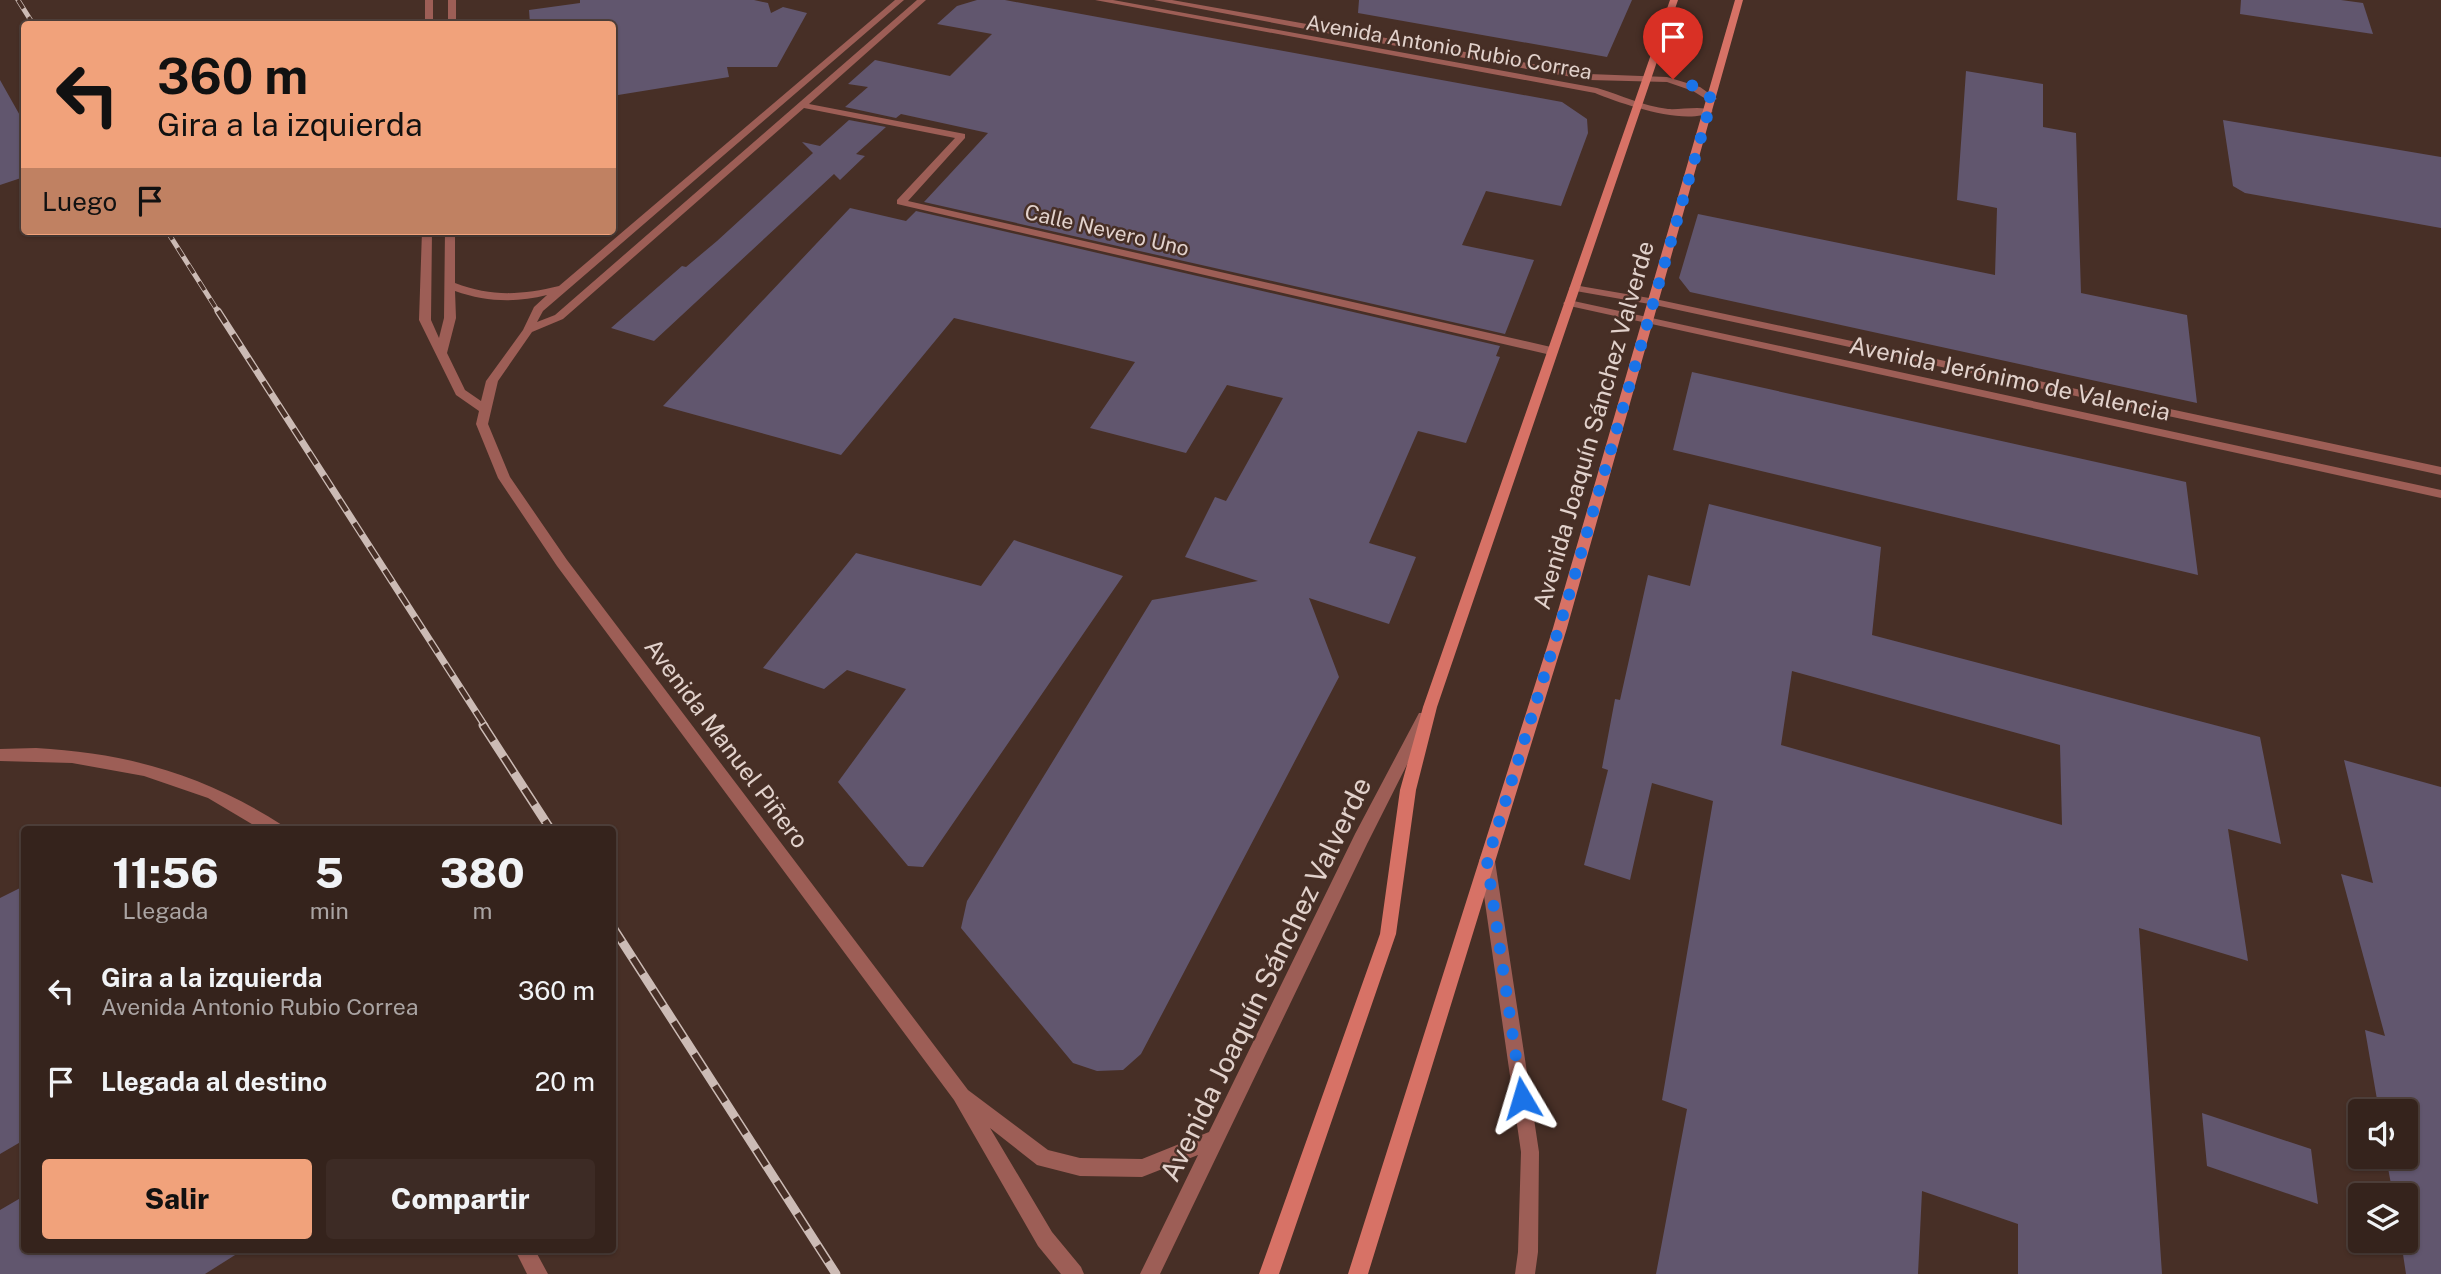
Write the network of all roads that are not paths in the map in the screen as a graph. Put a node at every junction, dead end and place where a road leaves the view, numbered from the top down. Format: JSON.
{"nodes":[{"id":1,"x":429,"y":0,"type":"edge"},
{"id":2,"x":452,"y":0,"type":"edge"},
{"id":3,"x":900,"y":0,"type":"edge"},
{"id":4,"x":922,"y":0,"type":"edge"},
{"id":5,"x":1099,"y":0,"type":"edge"},
{"id":6,"x":1158,"y":0,"type":"edge"},
{"id":7,"x":1675,"y":0,"type":"edge"},
{"id":8,"x":1739,"y":0,"type":"edge"},
{"id":9,"x":429,"y":21,"type":"edge"},
{"id":10,"x":452,"y":21,"type":"edge"},
{"id":11,"x":1648,"y":76,"type":"junction"},
{"id":12,"x":802,"y":105,"type":"junction"},
{"id":13,"x":1710,"y":105,"type":"junction"},
{"id":14,"x":1637,"y":107,"type":"junction"},
{"id":15,"x":427,"y":235,"type":"edge"},
{"id":16,"x":450,"y":235,"type":"edge"},
{"id":17,"x":450,"y":285,"type":"junction"},
{"id":18,"x":564,"y":288,"type":"junction"},
{"id":19,"x":1574,"y":288,"type":"junction"},
{"id":20,"x":1655,"y":302,"type":"junction"},
{"id":21,"x":1569,"y":303,"type":"junction"},
{"id":22,"x":1650,"y":321,"type":"junction"},
{"id":23,"x":528,"y":330,"type":"junction"},
{"id":24,"x":1551,"y":351,"type":"junction"},
{"id":25,"x":441,"y":353,"type":"junction"},
{"id":26,"x":485,"y":409,"type":"junction"},
{"id":27,"x":2441,"y":471,"type":"edge"},
{"id":28,"x":2441,"y":494,"type":"edge"},
{"id":29,"x":1430,"y":707,"type":"junction"},
{"id":30,"x":0,"y":755,"type":"edge"},
{"id":31,"x":271,"y":826,"type":"edge"},
{"id":32,"x":1487,"y":861,"type":"junction"},
{"id":33,"x":960,"y":1094,"type":"junction"},
{"id":34,"x":1217,"y":1138,"type":"junction"},
{"id":35,"x":528,"y":1253,"type":"edge"},
{"id":36,"x":538,"y":1274,"type":"edge"},
{"id":37,"x":1074,"y":1274,"type":"edge"},
{"id":38,"x":1150,"y":1274,"type":"edge"},
{"id":39,"x":1269,"y":1274,"type":"edge"},
{"id":40,"x":1358,"y":1274,"type":"edge"},
{"id":41,"x":1525,"y":1274,"type":"edge"}],
"edges":[{"from":1,"to":9,"type":"street"},
{"from":2,"to":10,"type":"street"},
{"from":3,"to":18,"type":"street","name":"Avenida Manuel Piñero"},
{"from":4,"to":12,"type":"street"},
{"from":5,"to":14,"type":"street","name":"Avenida Antonio Rubio Correa"},
{"from":6,"to":11,"type":"street","name":"Avenida Antonio Rubio Correa"},
{"from":7,"to":11,"type":"main road","name":"Avenida Joaquín Sánchez Valverde"},
{"from":8,"to":13,"type":"main road","name":"Avenida Joaquín Sánchez Valverde"},
{"from":11,"to":13,"type":"street","name":"Avenida Antonio Rubio Correa"},
{"from":11,"to":14,"type":"main road","name":"Avenida Joaquín Sánchez Valverde"},
{"from":12,"to":23,"type":"street"},
{"from":12,"to":24,"type":"street","name":"Calle Nevero Uno"},
{"from":13,"to":14,"type":"street","name":"Avenida Antonio Rubio Correa"},
{"from":13,"to":20,"type":"main road","name":"Avenida Joaquín Sánchez Valverde"},
{"from":14,"to":19,"type":"main road","name":"Avenida Joaquín Sánchez Valverde"},
{"from":15,"to":25,"type":"street"},
{"from":16,"to":17,"type":"street"},
{"from":17,"to":18,"type":"street"},
{"from":17,"to":25,"type":"street"},
{"from":18,"to":23,"type":"street","name":"Avenida Manuel Piñero"},
{"from":19,"to":20,"type":"street","name":"Avenida Jerónimo de Valencia"},
{"from":19,"to":21,"type":"main road","name":"Avenida Joaquín Sánchez Valverde"},
{"from":20,"to":22,"type":"main road","name":"Avenida Joaquín Sánchez Valverde"},
{"from":20,"to":27,"type":"street","name":"Avenida Jerónimo de Valencia"},
{"from":21,"to":22,"type":"street","name":"Avenida Jerónimo de Valencia"},
{"from":21,"to":24,"type":"main road","name":"Avenida Joaquín Sánchez Valverde"},
{"from":22,"to":28,"type":"street","name":"Avenida Jerónimo de Valencia"},
{"from":22,"to":32,"type":"main road","name":"Avenida Joaquín Sánchez Valverde"},
{"from":23,"to":26,"type":"street","name":"Avenida Manuel Piñero"},
{"from":24,"to":29,"type":"main road","name":"Avenida Joaquín Sánchez Valverde"},
{"from":25,"to":26,"type":"street"},
{"from":26,"to":33,"type":"street","name":"Avenida Manuel Piñero"},
{"from":29,"to":34,"type":"street","name":"Avenida Joaquín Sánchez Valverde"},
{"from":29,"to":39,"type":"main road","name":"Avenida Joaquín Sánchez Valverde"},
{"from":30,"to":31,"type":"street"},
{"from":32,"to":40,"type":"main road","name":"Avenida Joaquín Sánchez Valverde"},
{"from":32,"to":41,"type":"street","name":"Avenida Joaquín Sánchez Valverde"},
{"from":33,"to":34,"type":"street","name":"Avenida Manuel Piñero"},
{"from":33,"to":37,"type":"street","name":"Avenida Manuel Piñero"},
{"from":34,"to":38,"type":"street","name":"Avenida Joaquín Sánchez Valverde"},
{"from":35,"to":36,"type":"street"}]}
